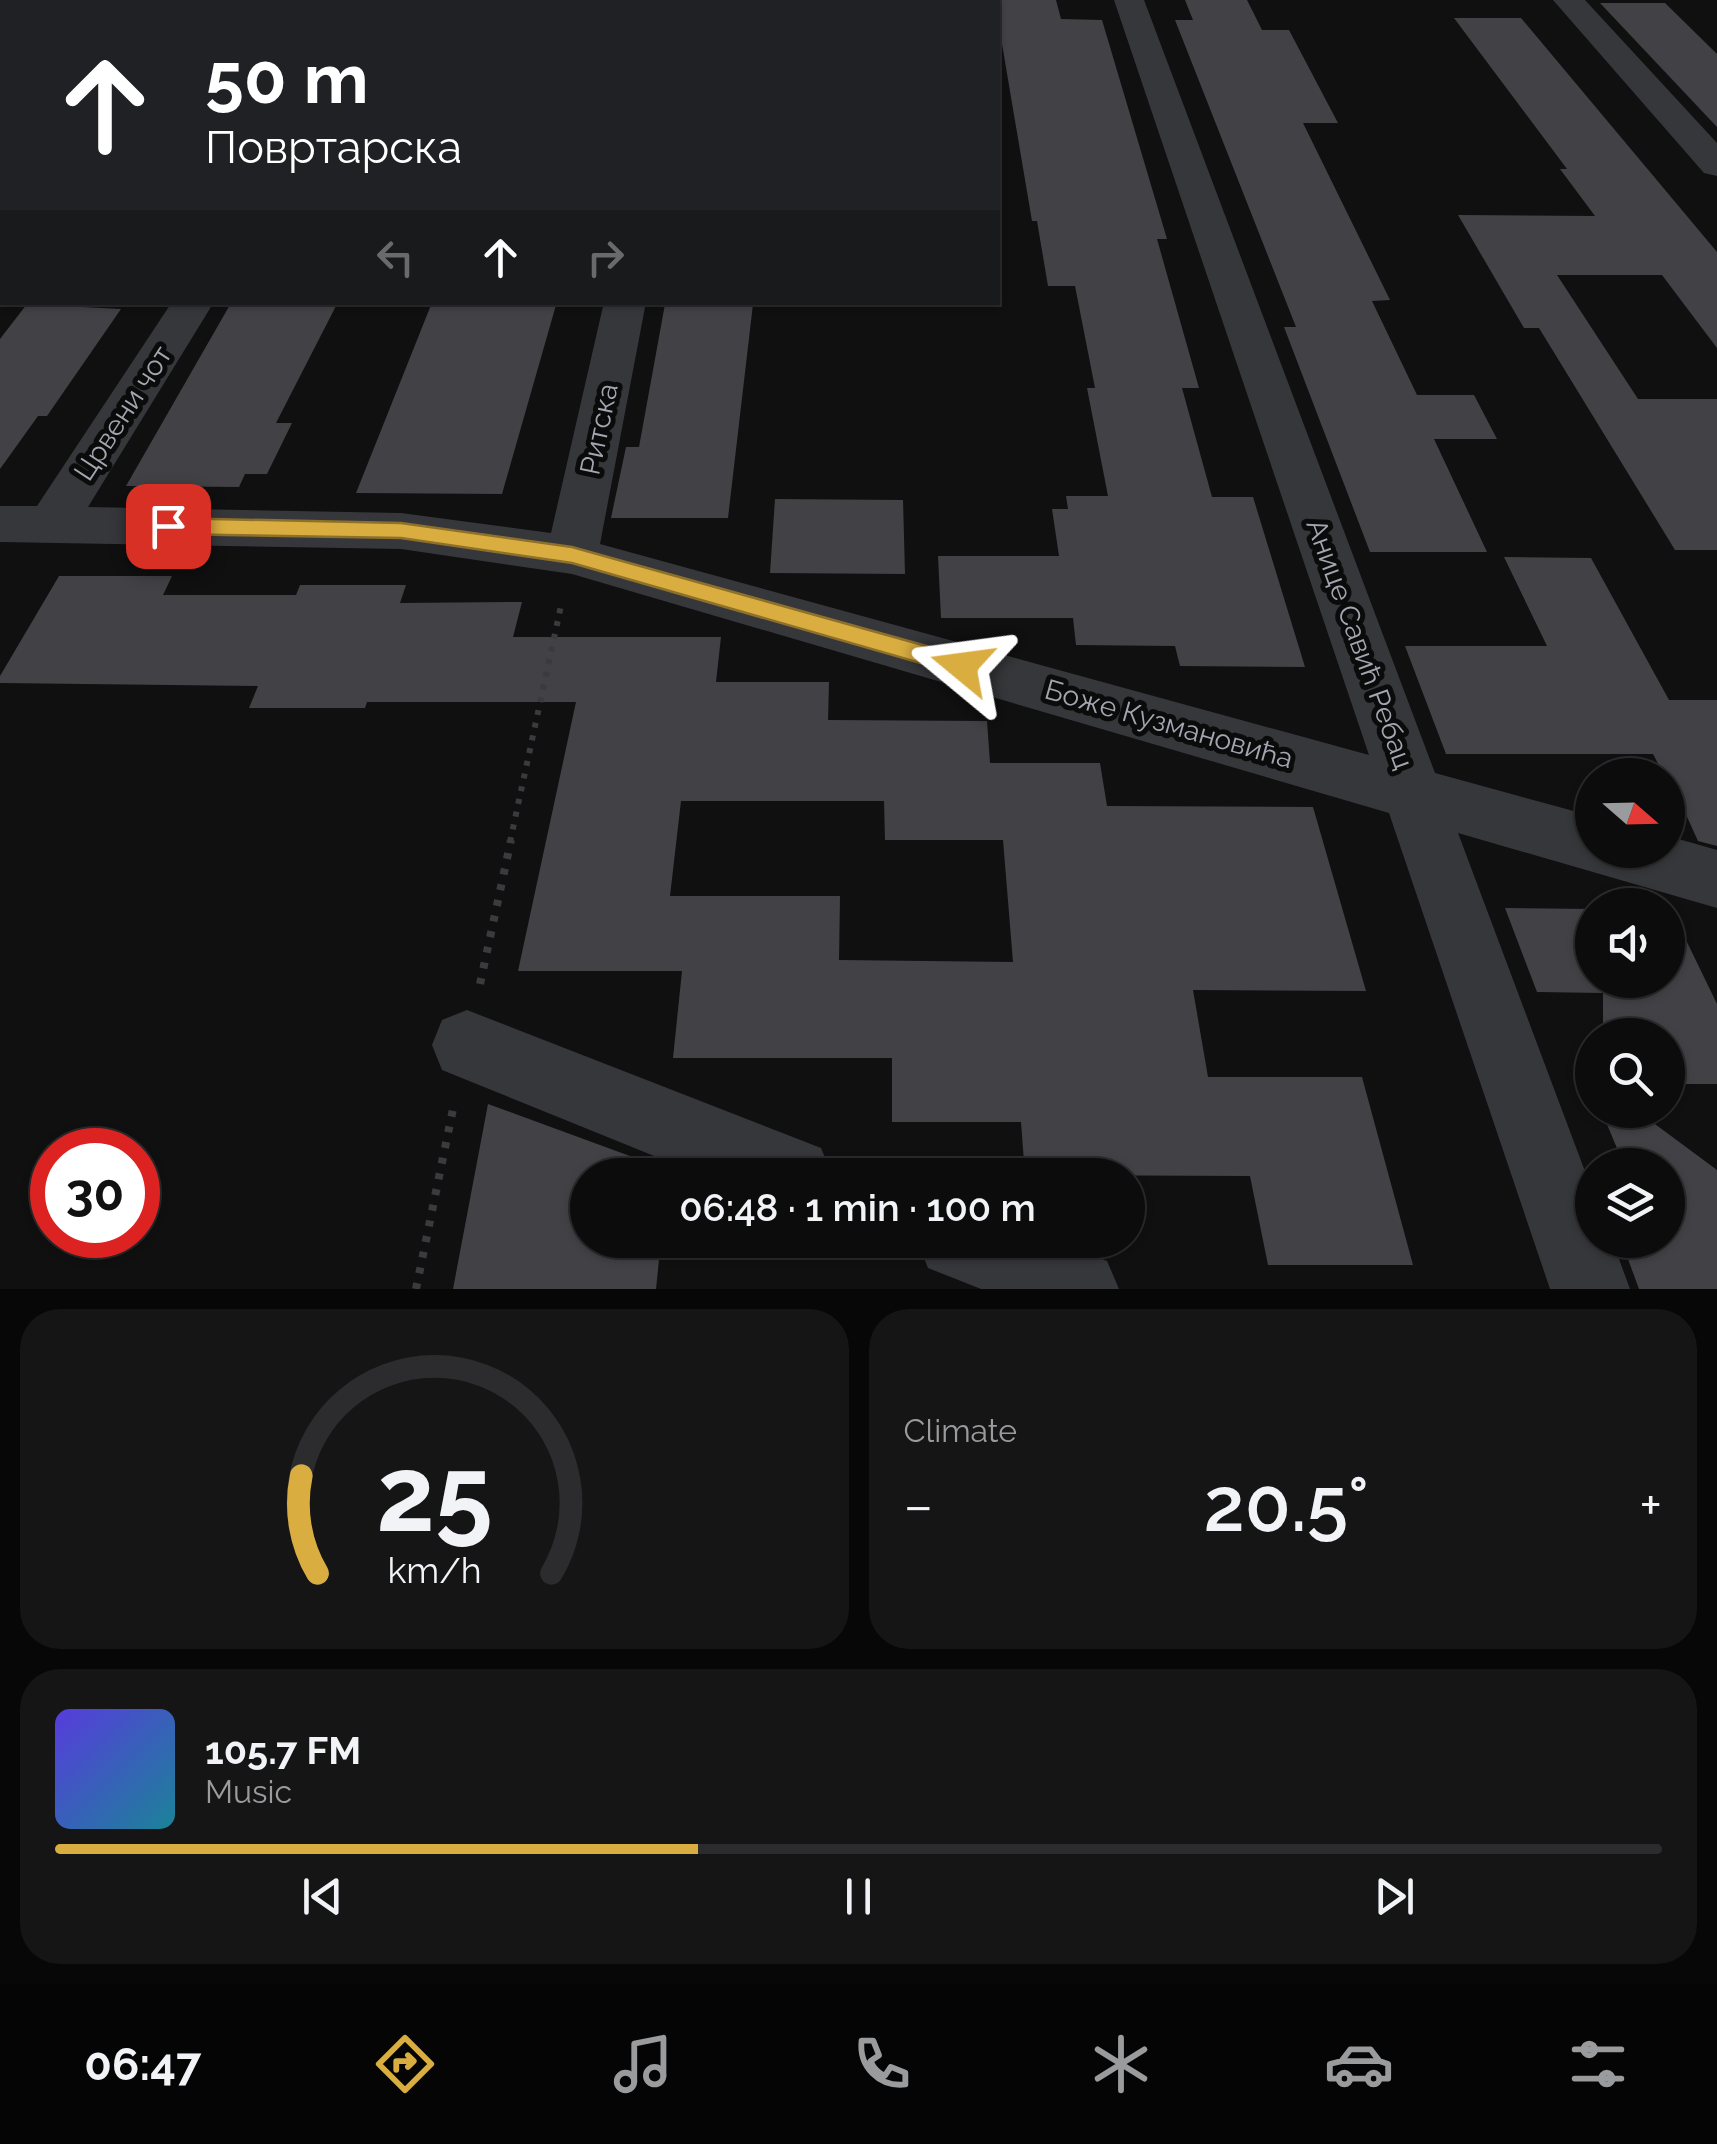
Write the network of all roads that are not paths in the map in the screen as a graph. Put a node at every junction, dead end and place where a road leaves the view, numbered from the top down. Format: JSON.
{"nodes":[{"id":1,"x":1128,"y":0,"type":"edge"},
{"id":2,"x":1568,"y":0,"type":"edge"},
{"id":3,"x":1717,"y":165,"type":"edge"},
{"id":4,"x":191,"y":305,"type":"edge"},
{"id":5,"x":624,"y":305,"type":"edge"},
{"id":6,"x":0,"y":524,"type":"edge"},
{"id":7,"x":52,"y":524,"type":"junction"},
{"id":8,"x":572,"y":555,"type":"junction"},
{"id":9,"x":1414,"y":794,"type":"junction"},
{"id":10,"x":1575,"y":839,"type":"edge"},
{"id":11,"x":1678,"y":868,"type":"edge"},
{"id":12,"x":1717,"y":879,"type":"edge"},
{"id":13,"x":467,"y":1044,"type":"road end"},
{"id":14,"x":752,"y":1158,"type":"edge"},
{"id":15,"x":1001,"y":1258,"type":"edge"},
{"id":16,"x":1079,"y":1289,"type":"edge"},
{"id":17,"x":1590,"y":1289,"type":"edge"}],
"edges":[{"from":1,"to":9,"type":"street","name":"Анице Савић Ребац"},
{"from":2,"to":3,"type":"street"},
{"from":4,"to":7,"type":"street","name":"Црвени чот"},
{"from":5,"to":8,"type":"street","name":"Ритска"},
{"from":6,"to":7,"type":"street","name":"Боже Кузмановића"},
{"from":7,"to":8,"type":"street","name":"Боже Кузмановића"},
{"from":8,"to":9,"type":"street","name":"Боже Кузмановића"},
{"from":9,"to":10,"type":"street","name":"Боже Кузмановића"},
{"from":9,"to":17,"type":"street","name":"Анице Савић Ребац"},
{"from":11,"to":12,"type":"street"},
{"from":13,"to":14,"type":"street"},
{"from":15,"to":16,"type":"street"}]}
